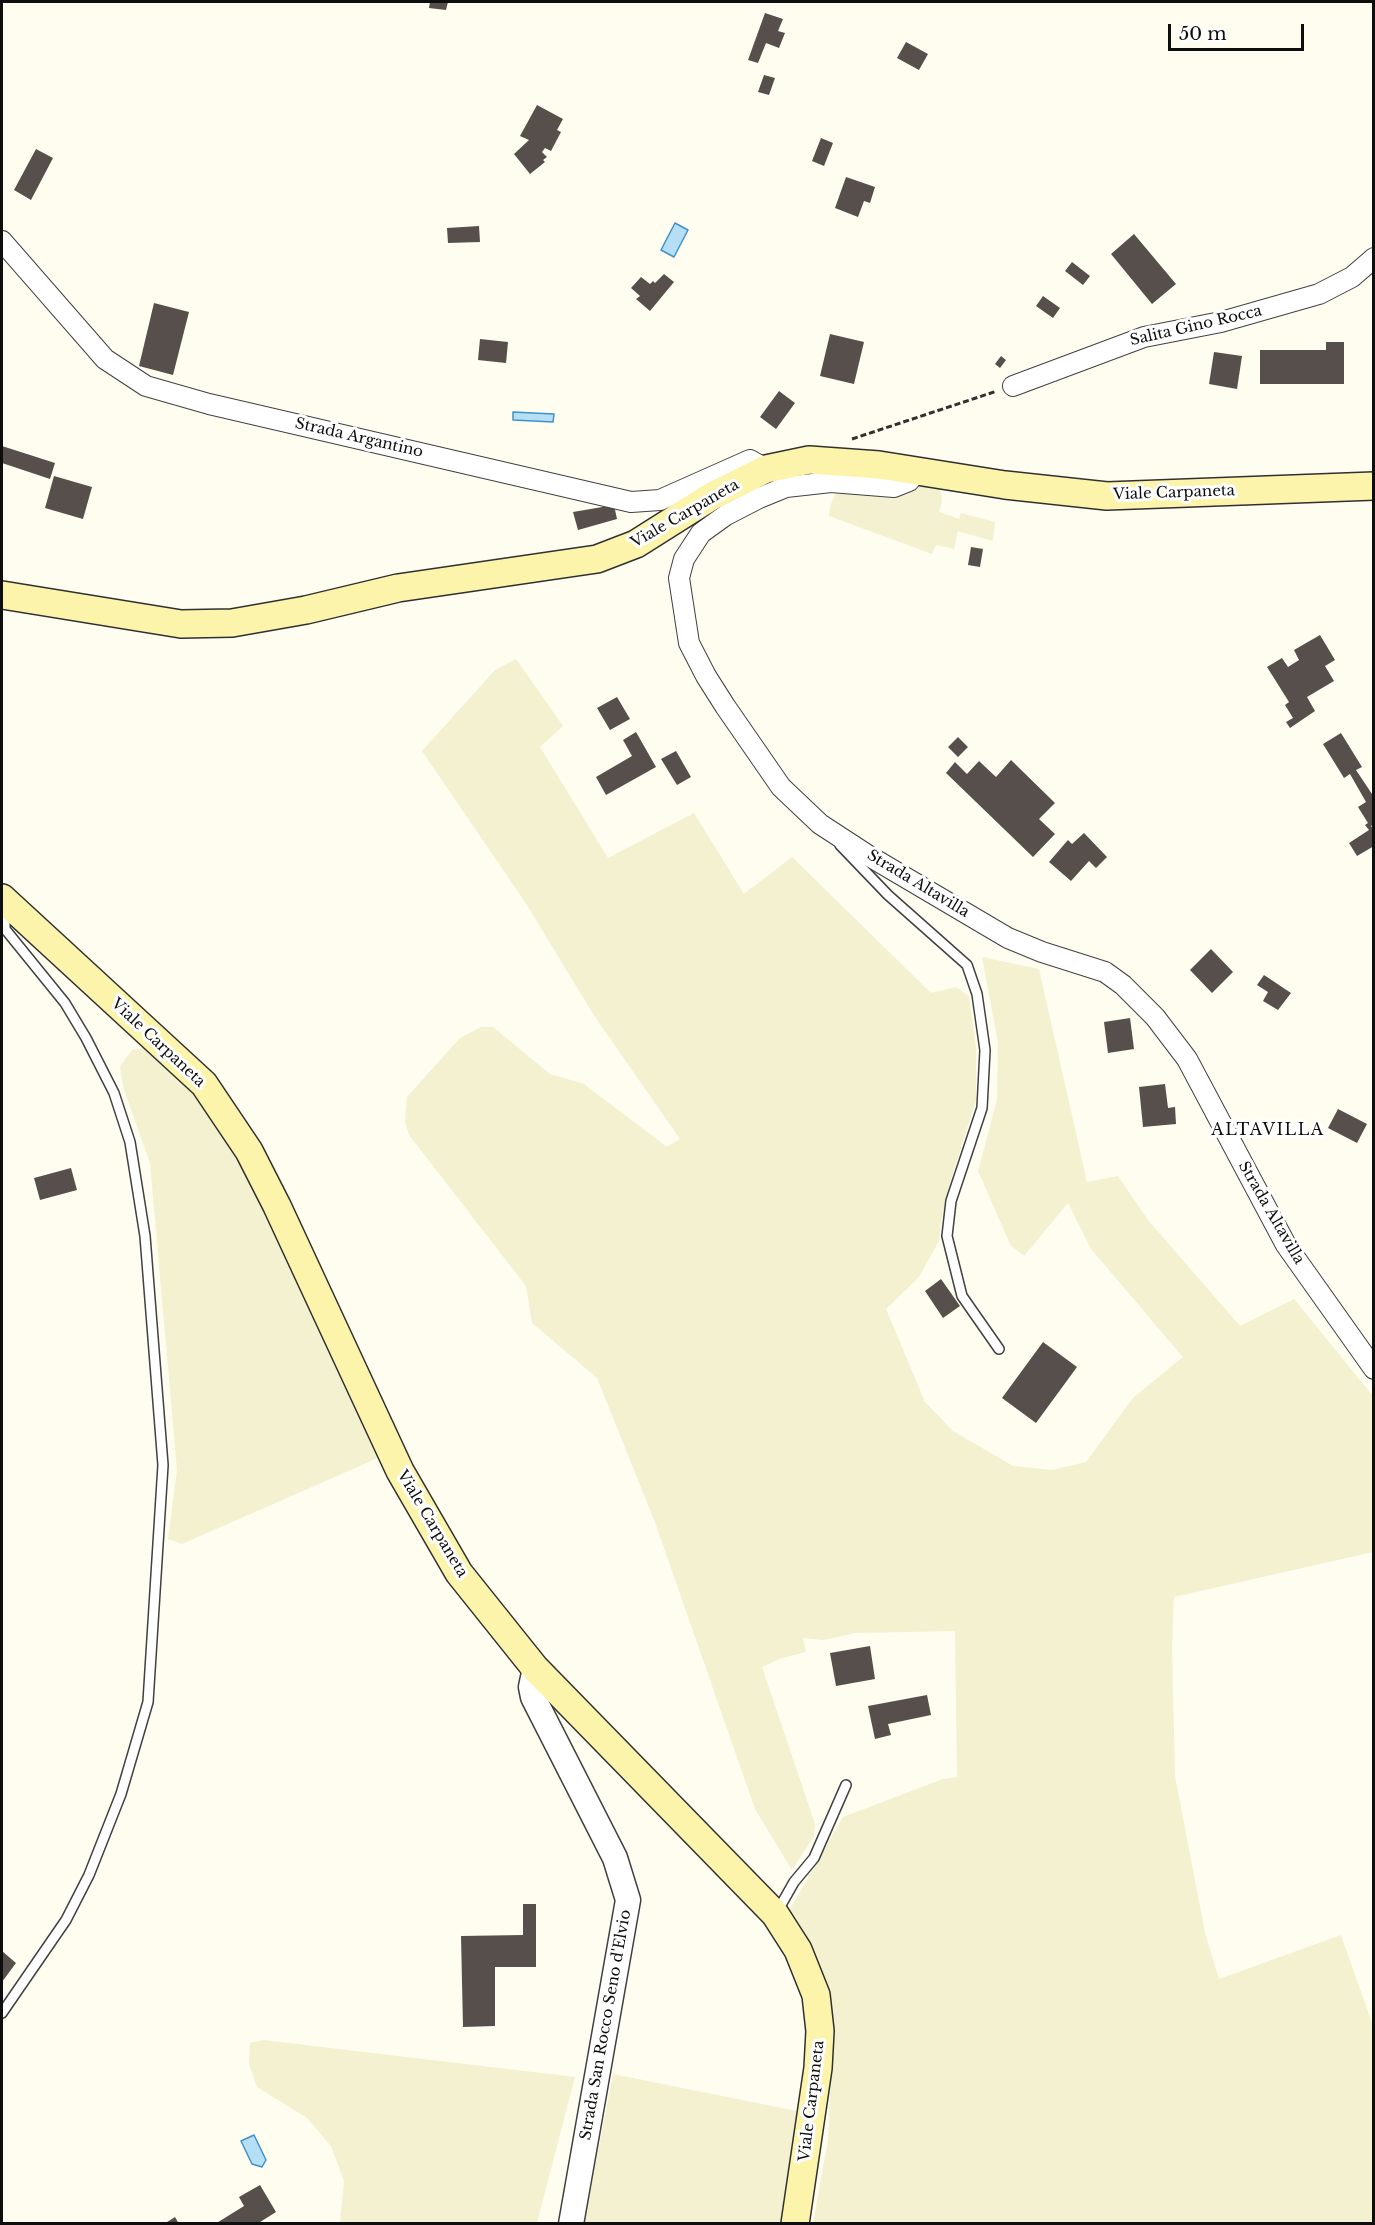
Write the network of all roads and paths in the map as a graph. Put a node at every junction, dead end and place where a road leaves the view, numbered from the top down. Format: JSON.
{"nodes":[{"id":1,"x":2,"y":241,"type":"edge"},
{"id":2,"x":1373,"y":260,"type":"edge"},
{"id":3,"x":1013,"y":386,"type":"joint"},
{"id":4,"x":843,"y":442,"type":"dead end"},
{"id":5,"x":766,"y":469,"type":"junction"},
{"id":6,"x":917,"y":470,"type":"junction"},
{"id":7,"x":1374,"y":486,"type":"edge"},
{"id":8,"x":2,"y":595,"type":"edge"},
{"id":9,"x":830,"y":830,"type":"junction"},
{"id":10,"x":5,"y":901,"type":"edge"},
{"id":11,"x":999,"y":1349,"type":"dead end"},
{"id":12,"x":1374,"y":1369,"type":"edge"},
{"id":13,"x":535,"y":1668,"type":"junction"},
{"id":14,"x":846,"y":1785,"type":"dead end"},
{"id":15,"x":775,"y":1914,"type":"junction"},
{"id":16,"x":2,"y":2013,"type":"edge"},
{"id":17,"x":571,"y":2223,"type":"edge"},
{"id":18,"x":795,"y":2223,"type":"edge"}],
"edges":[{"from":1,"to":5,"type":"street","name":"Strada Argantino"},
{"from":2,"to":3,"type":"street","name":"Salita Gino Rocca"},
{"from":3,"to":4,"type":"path"},
{"from":5,"to":6,"type":"main road","name":"Viale Carpaneta"},
{"from":5,"to":8,"type":"main road","name":"Viale Carpaneta"},
{"from":6,"to":7,"type":"main road","name":"Viale Carpaneta"},
{"from":6,"to":9,"type":"street","name":"Strada Altavilla"},
{"from":9,"to":11,"type":"lane"},
{"from":9,"to":12,"type":"street","name":"Strada Altavilla"},
{"from":10,"to":13,"type":"main road","name":"Viale Carpaneta"},
{"from":10,"to":16,"type":"lane"},
{"from":13,"to":15,"type":"main road","name":"Viale Carpaneta"},
{"from":13,"to":17,"type":"street","name":"Strada San Rocco Seno d'Elvio"},
{"from":14,"to":15,"type":"lane"},
{"from":15,"to":18,"type":"main road","name":"Viale Carpaneta"}]}
